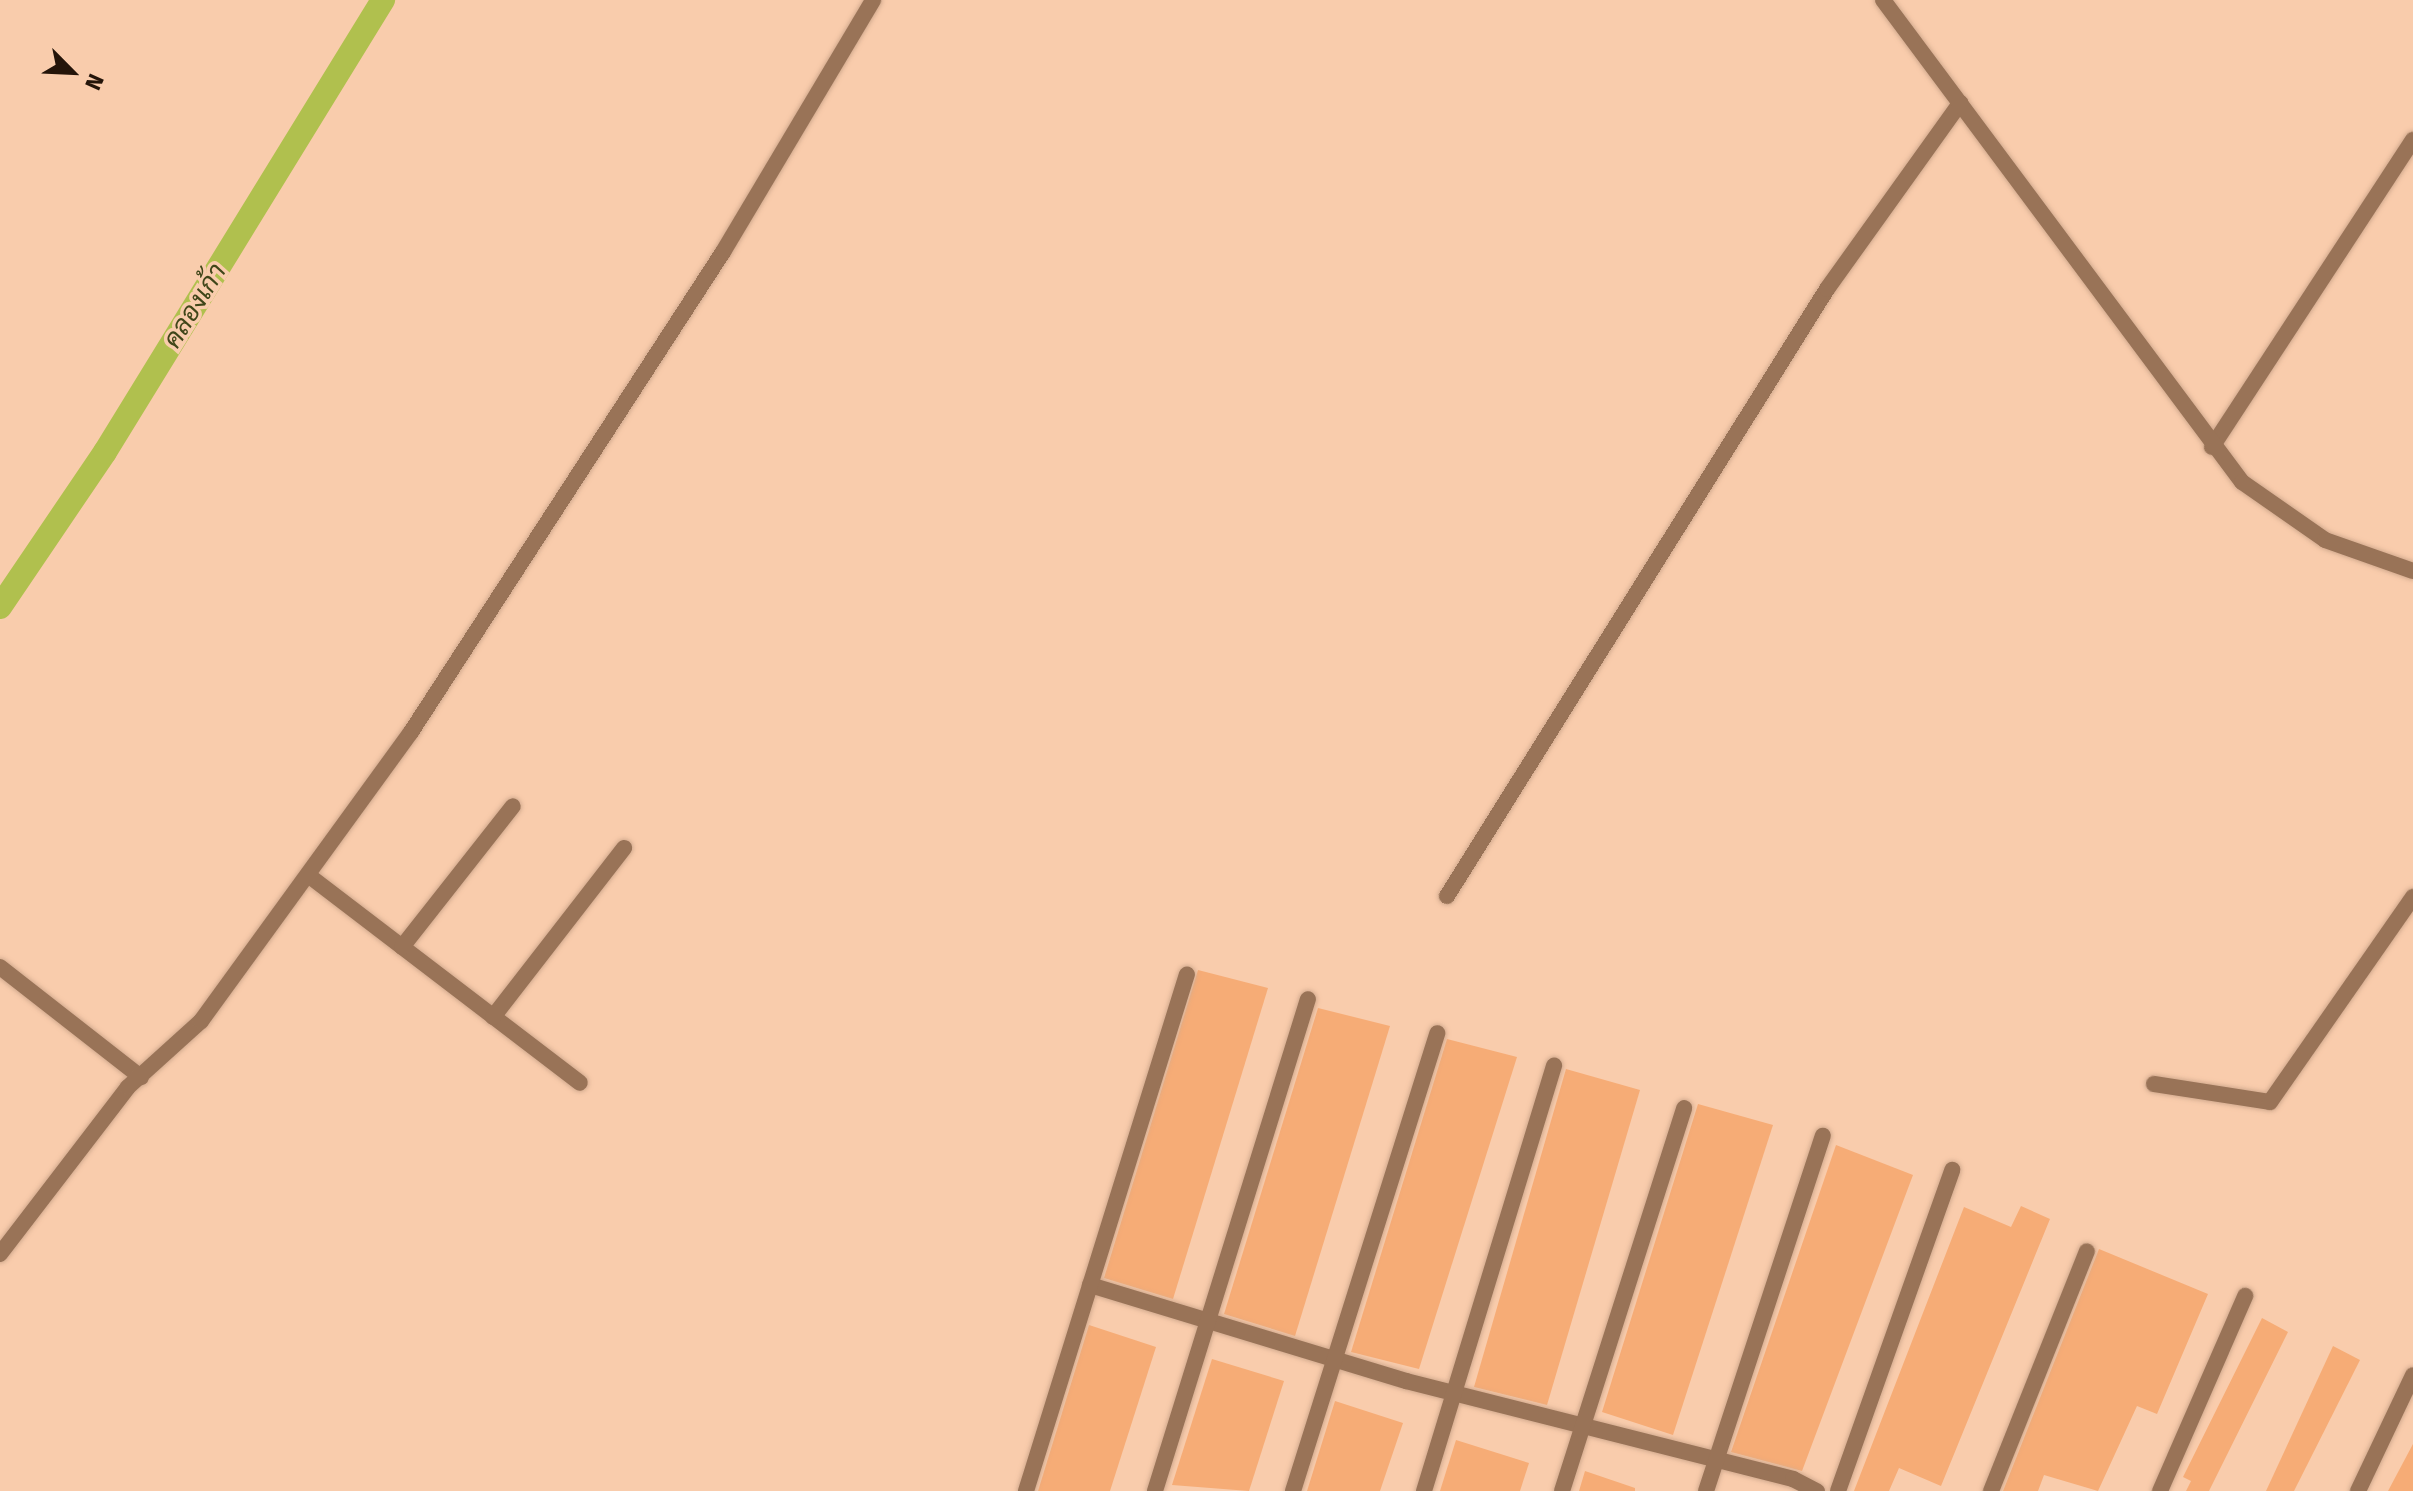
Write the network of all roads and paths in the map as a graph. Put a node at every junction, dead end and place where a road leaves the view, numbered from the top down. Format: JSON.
{"nodes":[{"id":1,"x":873,"y":0,"type":"edge"},
{"id":2,"x":1883,"y":0,"type":"edge"},
{"id":3,"x":1960,"y":103,"type":"junction"},
{"id":4,"x":2413,"y":140,"type":"edge"},
{"id":5,"x":2212,"y":447,"type":"junction"},
{"id":6,"x":2413,"y":571,"type":"edge"},
{"id":7,"x":513,"y":806,"type":"dead end"},
{"id":8,"x":624,"y":848,"type":"dead end"},
{"id":9,"x":308,"y":875,"type":"junction"},
{"id":10,"x":1447,"y":896,"type":"dead end"},
{"id":11,"x":2413,"y":897,"type":"edge"},
{"id":12,"x":402,"y":947,"type":"junction"},
{"id":13,"x":0,"y":967,"type":"edge"},
{"id":14,"x":1187,"y":974,"type":"dead end"},
{"id":15,"x":1308,"y":999,"type":"dead end"},
{"id":16,"x":493,"y":1017,"type":"junction"},
{"id":17,"x":1437,"y":1033,"type":"dead end"},
{"id":18,"x":1554,"y":1065,"type":"dead end"},
{"id":19,"x":141,"y":1077,"type":"junction"},
{"id":20,"x":580,"y":1083,"type":"dead end"},
{"id":21,"x":2154,"y":1084,"type":"dead end"},
{"id":22,"x":1684,"y":1108,"type":"dead end"},
{"id":23,"x":1823,"y":1136,"type":"dead end"},
{"id":24,"x":1952,"y":1170,"type":"dead end"},
{"id":25,"x":2087,"y":1251,"type":"dead end"},
{"id":26,"x":0,"y":1254,"type":"edge"},
{"id":27,"x":1090,"y":1285,"type":"junction"},
{"id":28,"x":2245,"y":1296,"type":"dead end"},
{"id":29,"x":1208,"y":1321,"type":"junction"},
{"id":30,"x":1335,"y":1360,"type":"junction"},
{"id":31,"x":2413,"y":1375,"type":"edge"},
{"id":32,"x":1454,"y":1394,"type":"junction"},
{"id":33,"x":1582,"y":1426,"type":"junction"},
{"id":34,"x":1717,"y":1459,"type":"junction"},
{"id":35,"x":1026,"y":1491,"type":"edge"},
{"id":36,"x":1155,"y":1491,"type":"edge"},
{"id":37,"x":1293,"y":1491,"type":"edge"},
{"id":38,"x":1424,"y":1491,"type":"edge"},
{"id":39,"x":1562,"y":1491,"type":"edge"},
{"id":40,"x":1706,"y":1491,"type":"edge"},
{"id":41,"x":1817,"y":1491,"type":"edge"},
{"id":42,"x":1838,"y":1491,"type":"edge"},
{"id":43,"x":1991,"y":1491,"type":"edge"},
{"id":44,"x":2160,"y":1491,"type":"edge"},
{"id":45,"x":2358,"y":1491,"type":"edge"}],
"edges":[{"from":1,"to":9,"type":"street"},
{"from":2,"to":3,"type":"street"},
{"from":3,"to":5,"type":"street"},
{"from":3,"to":10,"type":"street"},
{"from":4,"to":5,"type":"street"},
{"from":5,"to":6,"type":"street"},
{"from":7,"to":12,"type":"street"},
{"from":8,"to":16,"type":"street"},
{"from":9,"to":12,"type":"street"},
{"from":9,"to":19,"type":"street"},
{"from":11,"to":21,"type":"street"},
{"from":12,"to":16,"type":"street"},
{"from":13,"to":19,"type":"street"},
{"from":14,"to":27,"type":"street"},
{"from":15,"to":29,"type":"street"},
{"from":16,"to":20,"type":"street"},
{"from":17,"to":30,"type":"street"},
{"from":18,"to":32,"type":"street"},
{"from":19,"to":26,"type":"street"},
{"from":22,"to":33,"type":"street"},
{"from":23,"to":34,"type":"street"},
{"from":24,"to":42,"type":"street"},
{"from":25,"to":43,"type":"street"},
{"from":27,"to":29,"type":"street"},
{"from":27,"to":35,"type":"street"},
{"from":28,"to":44,"type":"street"},
{"from":29,"to":30,"type":"street"},
{"from":29,"to":36,"type":"street"},
{"from":30,"to":32,"type":"street"},
{"from":30,"to":37,"type":"street"},
{"from":31,"to":45,"type":"street"},
{"from":32,"to":33,"type":"street"},
{"from":32,"to":38,"type":"street"},
{"from":33,"to":34,"type":"street"},
{"from":33,"to":39,"type":"street"},
{"from":34,"to":40,"type":"street"},
{"from":34,"to":41,"type":"street"}]}
